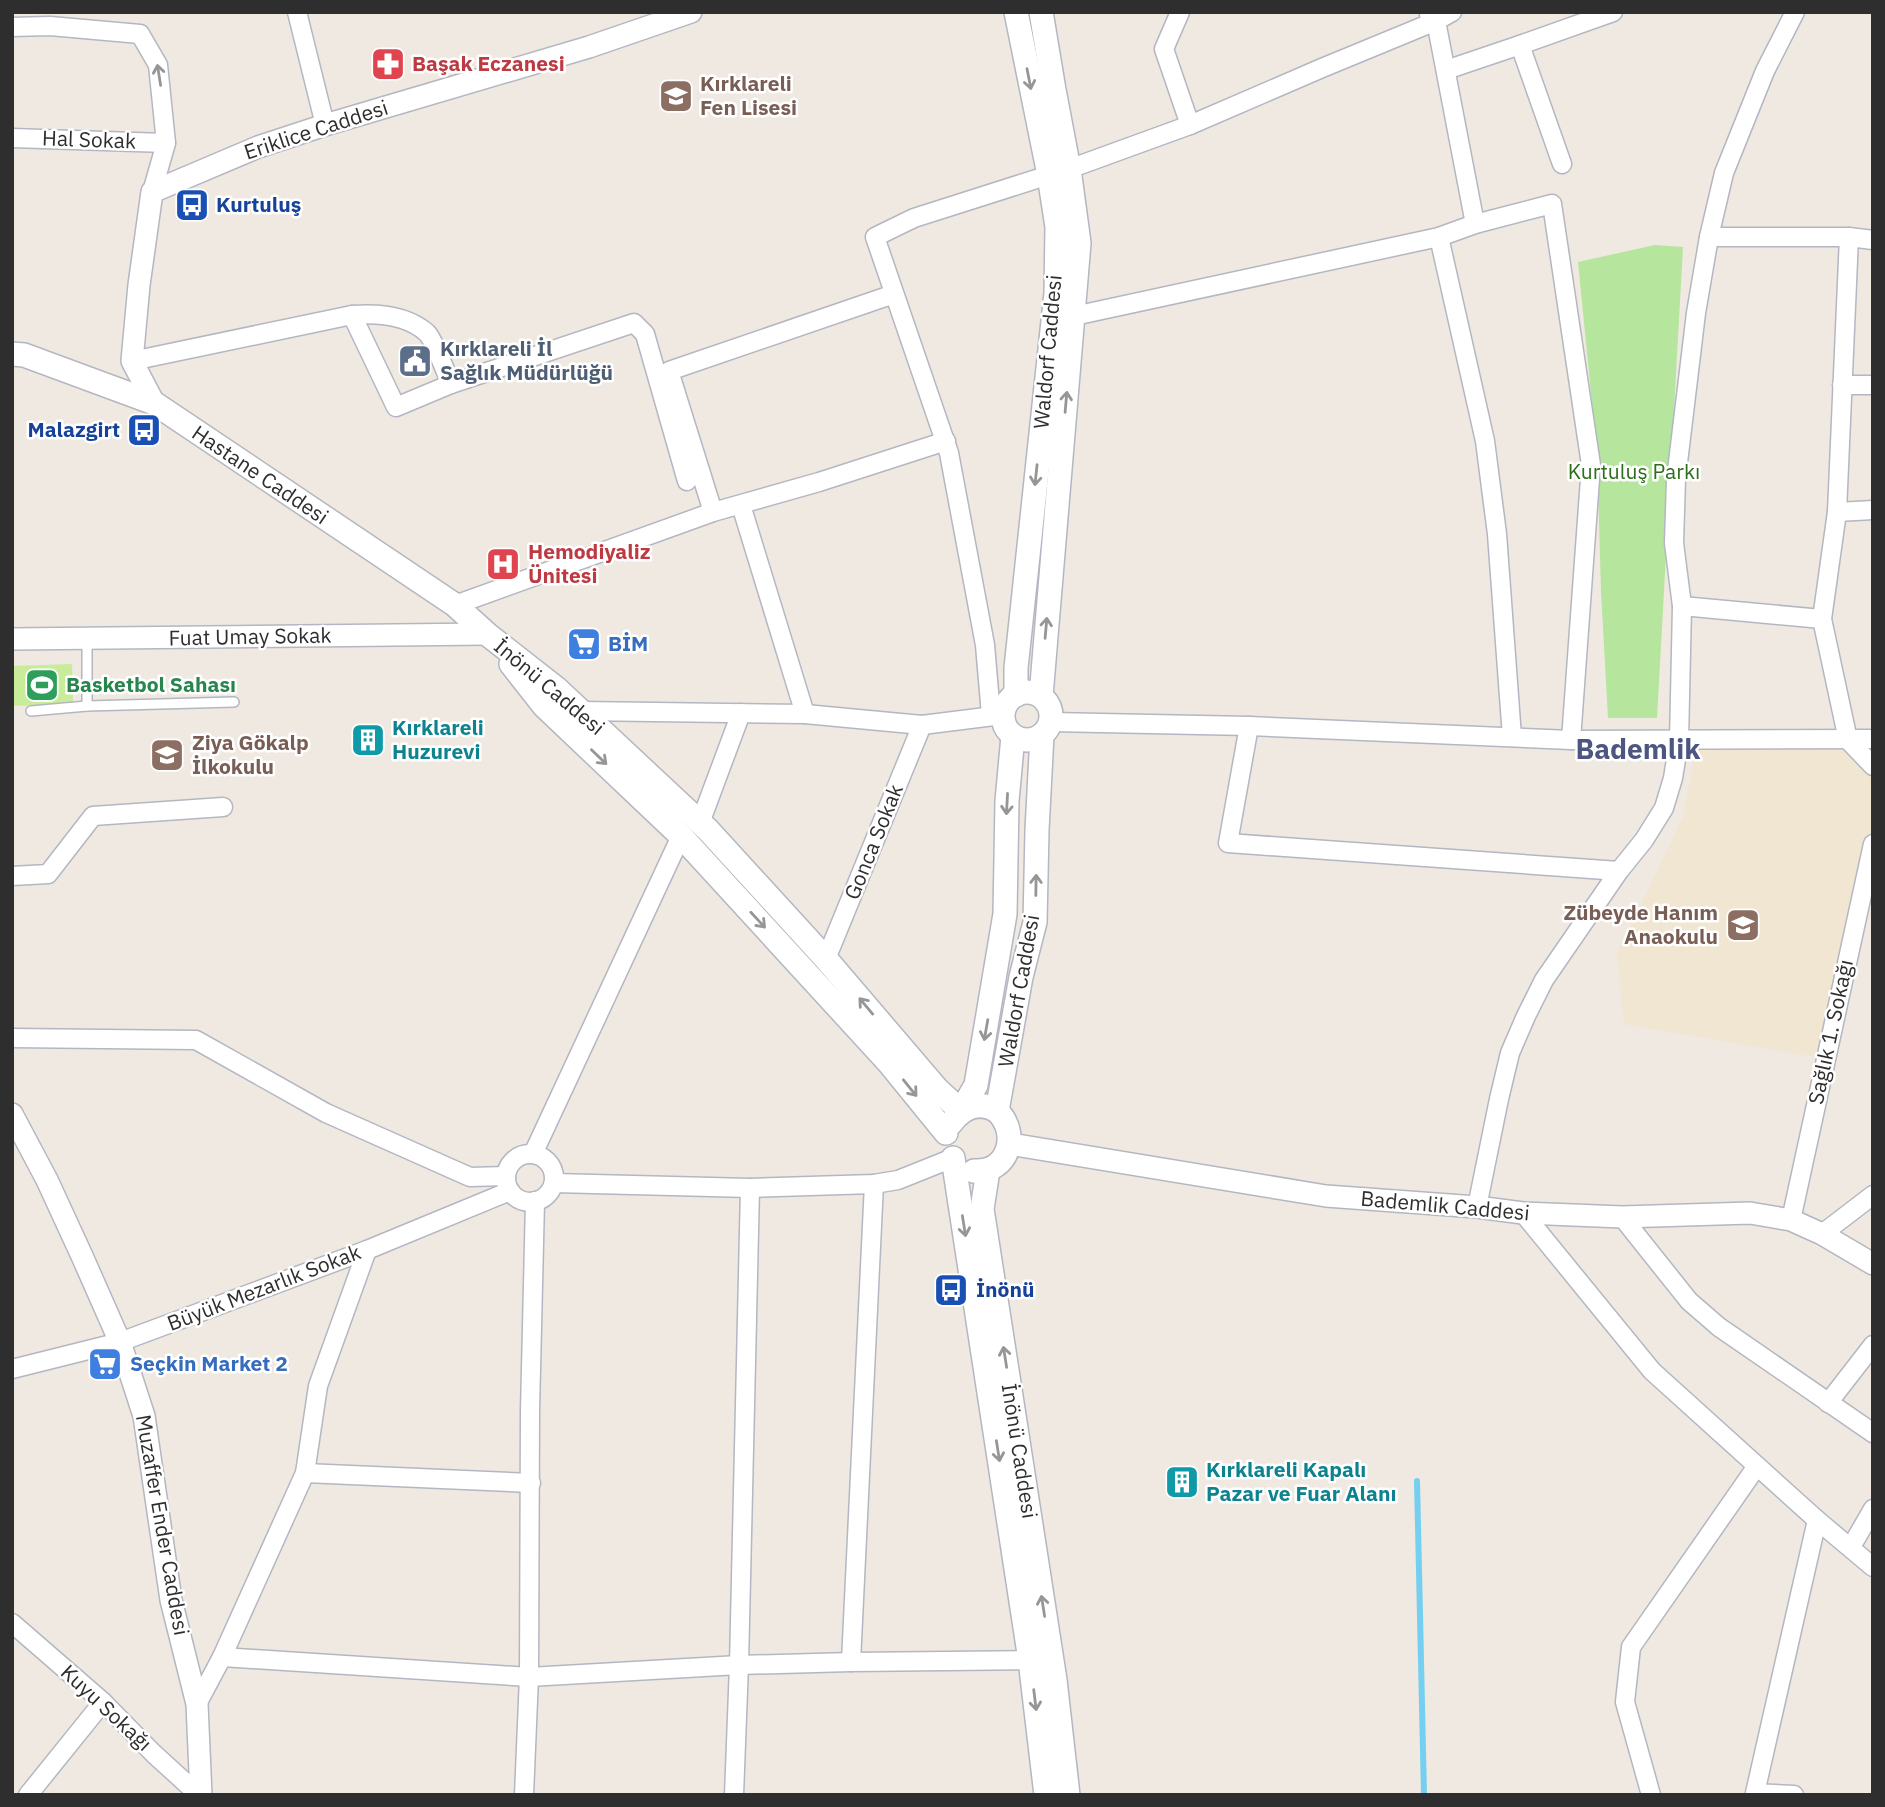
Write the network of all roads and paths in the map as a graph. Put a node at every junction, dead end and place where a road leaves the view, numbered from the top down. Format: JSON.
{"nodes":[{"id":1,"x":297,"y":12,"type":"edge"},
{"id":2,"x":691,"y":12,"type":"edge"},
{"id":3,"x":1016,"y":12,"type":"edge"},
{"id":4,"x":1041,"y":12,"type":"edge"},
{"id":5,"x":1180,"y":12,"type":"edge"},
{"id":6,"x":1613,"y":12,"type":"edge"},
{"id":7,"x":1795,"y":12,"type":"edge"},
{"id":8,"x":1438,"y":15,"type":"edge"},
{"id":9,"x":12,"y":27,"type":"edge"},
{"id":10,"x":1520,"y":45,"type":"junction"},
{"id":11,"x":1446,"y":71,"type":"junction"},
{"id":12,"x":325,"y":125,"type":"junction"},
{"id":13,"x":1190,"y":125,"type":"junction"},
{"id":14,"x":12,"y":138,"type":"edge"},
{"id":15,"x":166,"y":143,"type":"junction"},
{"id":16,"x":1562,"y":164,"type":"dead end"},
{"id":17,"x":1059,"y":172,"type":"junction"},
{"id":18,"x":152,"y":192,"type":"junction"},
{"id":19,"x":1475,"y":224,"type":"junction"},
{"id":20,"x":1439,"y":237,"type":"junction"},
{"id":21,"x":1709,"y":237,"type":"junction"},
{"id":22,"x":1849,"y":237,"type":"junction"},
{"id":23,"x":1873,"y":240,"type":"edge"},
{"id":24,"x":894,"y":294,"type":"junction"},
{"id":25,"x":352,"y":315,"type":"junction"},
{"id":26,"x":1074,"y":316,"type":"junction"},
{"id":27,"x":12,"y":354,"type":"edge"},
{"id":28,"x":132,"y":360,"type":"junction"},
{"id":29,"x":451,"y":384,"type":"junction"},
{"id":30,"x":1842,"y":385,"type":"junction"},
{"id":31,"x":1873,"y":385,"type":"edge"},
{"id":32,"x":154,"y":403,"type":"junction"},
{"id":33,"x":946,"y":441,"type":"junction"},
{"id":34,"x":687,"y":481,"type":"dead end"},
{"id":35,"x":741,"y":505,"type":"junction"},
{"id":36,"x":1873,"y":510,"type":"edge"},
{"id":37,"x":713,"y":512,"type":"junction"},
{"id":38,"x":1837,"y":512,"type":"junction"},
{"id":39,"x":455,"y":605,"type":"junction"},
{"id":40,"x":1682,"y":606,"type":"junction"},
{"id":41,"x":1822,"y":619,"type":"junction"},
{"id":42,"x":487,"y":635,"type":"junction"},
{"id":43,"x":87,"y":638,"type":"junction"},
{"id":44,"x":12,"y":639,"type":"edge"},
{"id":45,"x":1016,"y":695,"type":"junction"},
{"id":46,"x":1041,"y":696,"type":"junction"},
{"id":47,"x":234,"y":702,"type":"dead end"},
{"id":48,"x":87,"y":706,"type":"junction"},
{"id":49,"x":31,"y":711,"type":"dead end"},
{"id":50,"x":580,"y":711,"type":"junction"},
{"id":51,"x":741,"y":713,"type":"junction"},
{"id":52,"x":805,"y":714,"type":"junction"},
{"id":53,"x":997,"y":715,"type":"junction"},
{"id":54,"x":922,"y":725,"type":"junction"},
{"id":55,"x":1249,"y":726,"type":"junction"},
{"id":56,"x":1046,"y":729,"type":"junction"},
{"id":57,"x":1013,"y":736,"type":"junction"},
{"id":58,"x":1512,"y":737,"type":"junction"},
{"id":59,"x":1873,"y":739,"type":"edge"},
{"id":60,"x":1571,"y":740,"type":"junction"},
{"id":61,"x":1848,"y":740,"type":"junction"},
{"id":62,"x":1679,"y":741,"type":"junction"},
{"id":63,"x":1873,"y":766,"type":"edge"},
{"id":64,"x":223,"y":807,"type":"dead end"},
{"id":65,"x":690,"y":830,"type":"junction"},
{"id":66,"x":1873,"y":844,"type":"edge"},
{"id":67,"x":1619,"y":871,"type":"junction"},
{"id":68,"x":12,"y":876,"type":"edge"},
{"id":69,"x":1868,"y":886,"type":"edge"},
{"id":70,"x":826,"y":959,"type":"junction"},
{"id":71,"x":12,"y":1038,"type":"edge"},
{"id":72,"x":961,"y":1111,"type":"junction"},
{"id":73,"x":12,"y":1114,"type":"edge"},
{"id":74,"x":1000,"y":1114,"type":"junction"},
{"id":75,"x":946,"y":1133,"type":"junction"},
{"id":76,"x":1010,"y":1144,"type":"junction"},
{"id":77,"x":533,"y":1154,"type":"junction"},
{"id":78,"x":953,"y":1158,"type":"junction"},
{"id":79,"x":988,"y":1170,"type":"junction"},
{"id":80,"x":554,"y":1183,"type":"junction"},
{"id":81,"x":508,"y":1184,"type":"junction"},
{"id":82,"x":874,"y":1184,"type":"junction"},
{"id":83,"x":750,"y":1188,"type":"junction"},
{"id":84,"x":1873,"y":1195,"type":"edge"},
{"id":85,"x":536,"y":1201,"type":"junction"},
{"id":86,"x":1477,"y":1207,"type":"junction"},
{"id":87,"x":1523,"y":1213,"type":"junction"},
{"id":88,"x":1622,"y":1217,"type":"junction"},
{"id":89,"x":1791,"y":1220,"type":"junction"},
{"id":90,"x":1822,"y":1234,"type":"junction"},
{"id":91,"x":367,"y":1250,"type":"junction"},
{"id":92,"x":1873,"y":1264,"type":"edge"},
{"id":93,"x":120,"y":1342,"type":"junction"},
{"id":94,"x":1873,"y":1345,"type":"edge"},
{"id":95,"x":12,"y":1368,"type":"edge"},
{"id":96,"x":1828,"y":1403,"type":"junction"},
{"id":97,"x":1873,"y":1433,"type":"edge"},
{"id":98,"x":1757,"y":1466,"type":"junction"},
{"id":99,"x":305,"y":1473,"type":"junction"},
{"id":100,"x":531,"y":1483,"type":"junction"},
{"id":101,"x":1873,"y":1509,"type":"edge"},
{"id":102,"x":1817,"y":1520,"type":"junction"},
{"id":103,"x":1851,"y":1547,"type":"junction"},
{"id":104,"x":1873,"y":1567,"type":"edge"},
{"id":105,"x":12,"y":1623,"type":"edge"},
{"id":106,"x":222,"y":1657,"type":"junction"},
{"id":107,"x":1030,"y":1660,"type":"junction"},
{"id":108,"x":851,"y":1662,"type":"junction"},
{"id":109,"x":739,"y":1665,"type":"junction"},
{"id":110,"x":529,"y":1676,"type":"junction"},
{"id":111,"x":103,"y":1702,"type":"junction"},
{"id":112,"x":197,"y":1704,"type":"junction"},
{"id":113,"x":28,"y":1795,"type":"edge"},
{"id":114,"x":200,"y":1795,"type":"edge"},
{"id":115,"x":524,"y":1795,"type":"edge"},
{"id":116,"x":734,"y":1795,"type":"edge"},
{"id":117,"x":1046,"y":1795,"type":"edge"},
{"id":118,"x":1068,"y":1795,"type":"edge"},
{"id":119,"x":1651,"y":1795,"type":"edge"},
{"id":120,"x":1794,"y":1795,"type":"edge"}],
"edges":[{"from":1,"to":12,"type":"street"},
{"from":2,"to":12,"type":"street","name":"Eriklice Caddesi"},
{"from":3,"to":17,"type":"main road","name":"Waldorf Caddesi","one_way":true},
{"from":4,"to":17,"type":"main road","name":"Waldorf Caddesi"},
{"from":5,"to":13,"type":"street"},
{"from":6,"to":10,"type":"street"},
{"from":7,"to":21,"type":"street"},
{"from":8,"to":11,"type":"street"},
{"from":8,"to":13,"type":"street"},
{"from":15,"to":9,"type":"street","one_way":true},
{"from":10,"to":11,"type":"street"},
{"from":10,"to":16,"type":"street"},
{"from":11,"to":19,"type":"street"},
{"from":12,"to":18,"type":"street","name":"Eriklice Caddesi"},
{"from":13,"to":17,"type":"street"},
{"from":14,"to":15,"type":"street","name":"Hal Sokak"},
{"from":15,"to":18,"type":"street"},
{"from":17,"to":24,"type":"street"},
{"from":17,"to":26,"type":"main road","name":"Waldorf Caddesi"},
{"from":17,"to":45,"type":"main road","name":"Waldorf Caddesi","one_way":true},
{"from":18,"to":28,"type":"street"},
{"from":19,"to":20,"type":"street"},
{"from":19,"to":60,"type":"street"},
{"from":20,"to":26,"type":"street"},
{"from":20,"to":58,"type":"street"},
{"from":21,"to":22,"type":"street"},
{"from":21,"to":40,"type":"street"},
{"from":22,"to":23,"type":"street"},
{"from":22,"to":30,"type":"street"},
{"from":24,"to":33,"type":"street"},
{"from":24,"to":37,"type":"street"},
{"from":25,"to":28,"type":"street"},
{"from":25,"to":29,"type":"street"},
{"from":25,"to":29,"type":"street"},
{"from":46,"to":26,"type":"main road","name":"Waldorf Caddesi","one_way":true},
{"from":27,"to":32,"type":"main road","name":"Hastane Caddesi"},
{"from":28,"to":32,"type":"street"},
{"from":29,"to":34,"type":"street"},
{"from":30,"to":31,"type":"street"},
{"from":30,"to":38,"type":"street"},
{"from":32,"to":39,"type":"main road","name":"Hastane Caddesi"},
{"from":33,"to":35,"type":"street"},
{"from":33,"to":53,"type":"street"},
{"from":35,"to":37,"type":"street"},
{"from":35,"to":52,"type":"street"},
{"from":36,"to":38,"type":"street"},
{"from":37,"to":39,"type":"street"},
{"from":38,"to":41,"type":"street"},
{"from":39,"to":42,"type":"main road","name":"Hastane Caddesi"},
{"from":40,"to":41,"type":"street"},
{"from":40,"to":62,"type":"street"},
{"from":41,"to":61,"type":"street"},
{"from":42,"to":43,"type":"street","name":"Fuat Umay Sokak"},
{"from":42,"to":50,"type":"main road","name":"İnönü Caddesi"},
{"from":42,"to":65,"type":"main road","name":"İnönü Caddesi","one_way":true},
{"from":43,"to":44,"type":"street","name":"Fuat Umay Sokak"},
{"from":43,"to":48,"type":"lane"},
{"from":45,"to":46,"type":"main road"},
{"from":45,"to":53,"type":"main road"},
{"from":46,"to":56,"type":"main road"},
{"from":47,"to":48,"type":"lane"},
{"from":48,"to":49,"type":"lane"},
{"from":50,"to":51,"type":"street"},
{"from":50,"to":65,"type":"main road","name":"İnönü Caddesi"},
{"from":51,"to":52,"type":"street"},
{"from":51,"to":65,"type":"street"},
{"from":52,"to":54,"type":"street"},
{"from":53,"to":54,"type":"street"},
{"from":53,"to":57,"type":"main road"},
{"from":54,"to":70,"type":"street","name":"Gonca Sokak"},
{"from":55,"to":56,"type":"street"},
{"from":55,"to":58,"type":"street"},
{"from":55,"to":67,"type":"street"},
{"from":56,"to":57,"type":"main road"},
{"from":74,"to":56,"type":"main road","name":"Waldorf Caddesi","one_way":true},
{"from":57,"to":72,"type":"main road","name":"Waldorf Caddesi","one_way":true},
{"from":58,"to":60,"type":"street"},
{"from":59,"to":61,"type":"street"},
{"from":60,"to":62,"type":"street"},
{"from":61,"to":62,"type":"street"},
{"from":61,"to":63,"type":"street"},
{"from":62,"to":67,"type":"street"},
{"from":64,"to":68,"type":"street"},
{"from":65,"to":70,"type":"main road","name":"İnönü Caddesi"},
{"from":65,"to":75,"type":"main road","name":"İnönü Caddesi","one_way":true},
{"from":65,"to":77,"type":"street"},
{"from":66,"to":69,"type":"street","name":"Sağlık 1. Sokağı"},
{"from":67,"to":86,"type":"street"},
{"from":69,"to":89,"type":"street","name":"Sağlık 1. Sokağı"},
{"from":72,"to":70,"type":"main road","name":"İnönü Caddesi","one_way":true},
{"from":71,"to":81,"type":"street"},
{"from":72,"to":74,"type":"main road"},
{"from":72,"to":75,"type":"main road"},
{"from":73,"to":93,"type":"street","name":"Muzaffer Ender Caddesi"},
{"from":74,"to":76,"type":"main road"},
{"from":75,"to":78,"type":"main road"},
{"from":76,"to":79,"type":"main road"},
{"from":76,"to":86,"type":"street","name":"Bademlik Caddesi"},
{"from":77,"to":80,"type":"street"},
{"from":77,"to":81,"type":"street"},
{"from":78,"to":79,"type":"main road"},
{"from":78,"to":82,"type":"street"},
{"from":78,"to":107,"type":"main road","name":"İnönü Caddesi","one_way":true},
{"from":118,"to":79,"type":"main road","name":"İnönü Caddesi","one_way":true},
{"from":80,"to":83,"type":"street"},
{"from":80,"to":85,"type":"street"},
{"from":81,"to":85,"type":"street"},
{"from":81,"to":91,"type":"street","name":"Büyük Mezarlık Sokak"},
{"from":82,"to":83,"type":"street"},
{"from":82,"to":108,"type":"street"},
{"from":83,"to":109,"type":"street"},
{"from":84,"to":90,"type":"street"},
{"from":85,"to":100,"type":"street"},
{"from":86,"to":87,"type":"street","name":"Bademlik Caddesi"},
{"from":87,"to":88,"type":"street","name":"Bademlik Caddesi"},
{"from":87,"to":98,"type":"street"},
{"from":88,"to":89,"type":"street","name":"Bademlik Caddesi"},
{"from":88,"to":96,"type":"street"},
{"from":89,"to":90,"type":"street","name":"Bademlik Caddesi"},
{"from":90,"to":92,"type":"street","name":"Bademlik Caddesi"},
{"from":91,"to":93,"type":"street","name":"Büyük Mezarlık Sokak"},
{"from":91,"to":99,"type":"street"},
{"from":93,"to":95,"type":"street","name":"Büyük Mezarlık Sokak"},
{"from":93,"to":112,"type":"street","name":"Muzaffer Ender Caddesi"},
{"from":94,"to":96,"type":"street"},
{"from":96,"to":97,"type":"street"},
{"from":98,"to":102,"type":"street"},
{"from":98,"to":119,"type":"street"},
{"from":99,"to":100,"type":"street"},
{"from":99,"to":106,"type":"street"},
{"from":100,"to":110,"type":"street"},
{"from":101,"to":103,"type":"street"},
{"from":102,"to":103,"type":"street"},
{"from":102,"to":120,"type":"street"},
{"from":103,"to":104,"type":"street"},
{"from":105,"to":111,"type":"street","name":"Kuyu Sokağı"},
{"from":106,"to":110,"type":"street"},
{"from":106,"to":112,"type":"street"},
{"from":107,"to":108,"type":"street"},
{"from":107,"to":117,"type":"main road","name":"İnönü Caddesi","one_way":true},
{"from":108,"to":109,"type":"street"},
{"from":109,"to":110,"type":"street"},
{"from":109,"to":116,"type":"street"},
{"from":110,"to":115,"type":"street"},
{"from":111,"to":113,"type":"street"},
{"from":111,"to":114,"type":"street","name":"Kuyu Sokağı"},
{"from":112,"to":114,"type":"street","name":"Muzaffer Ender Caddesi"}]}
